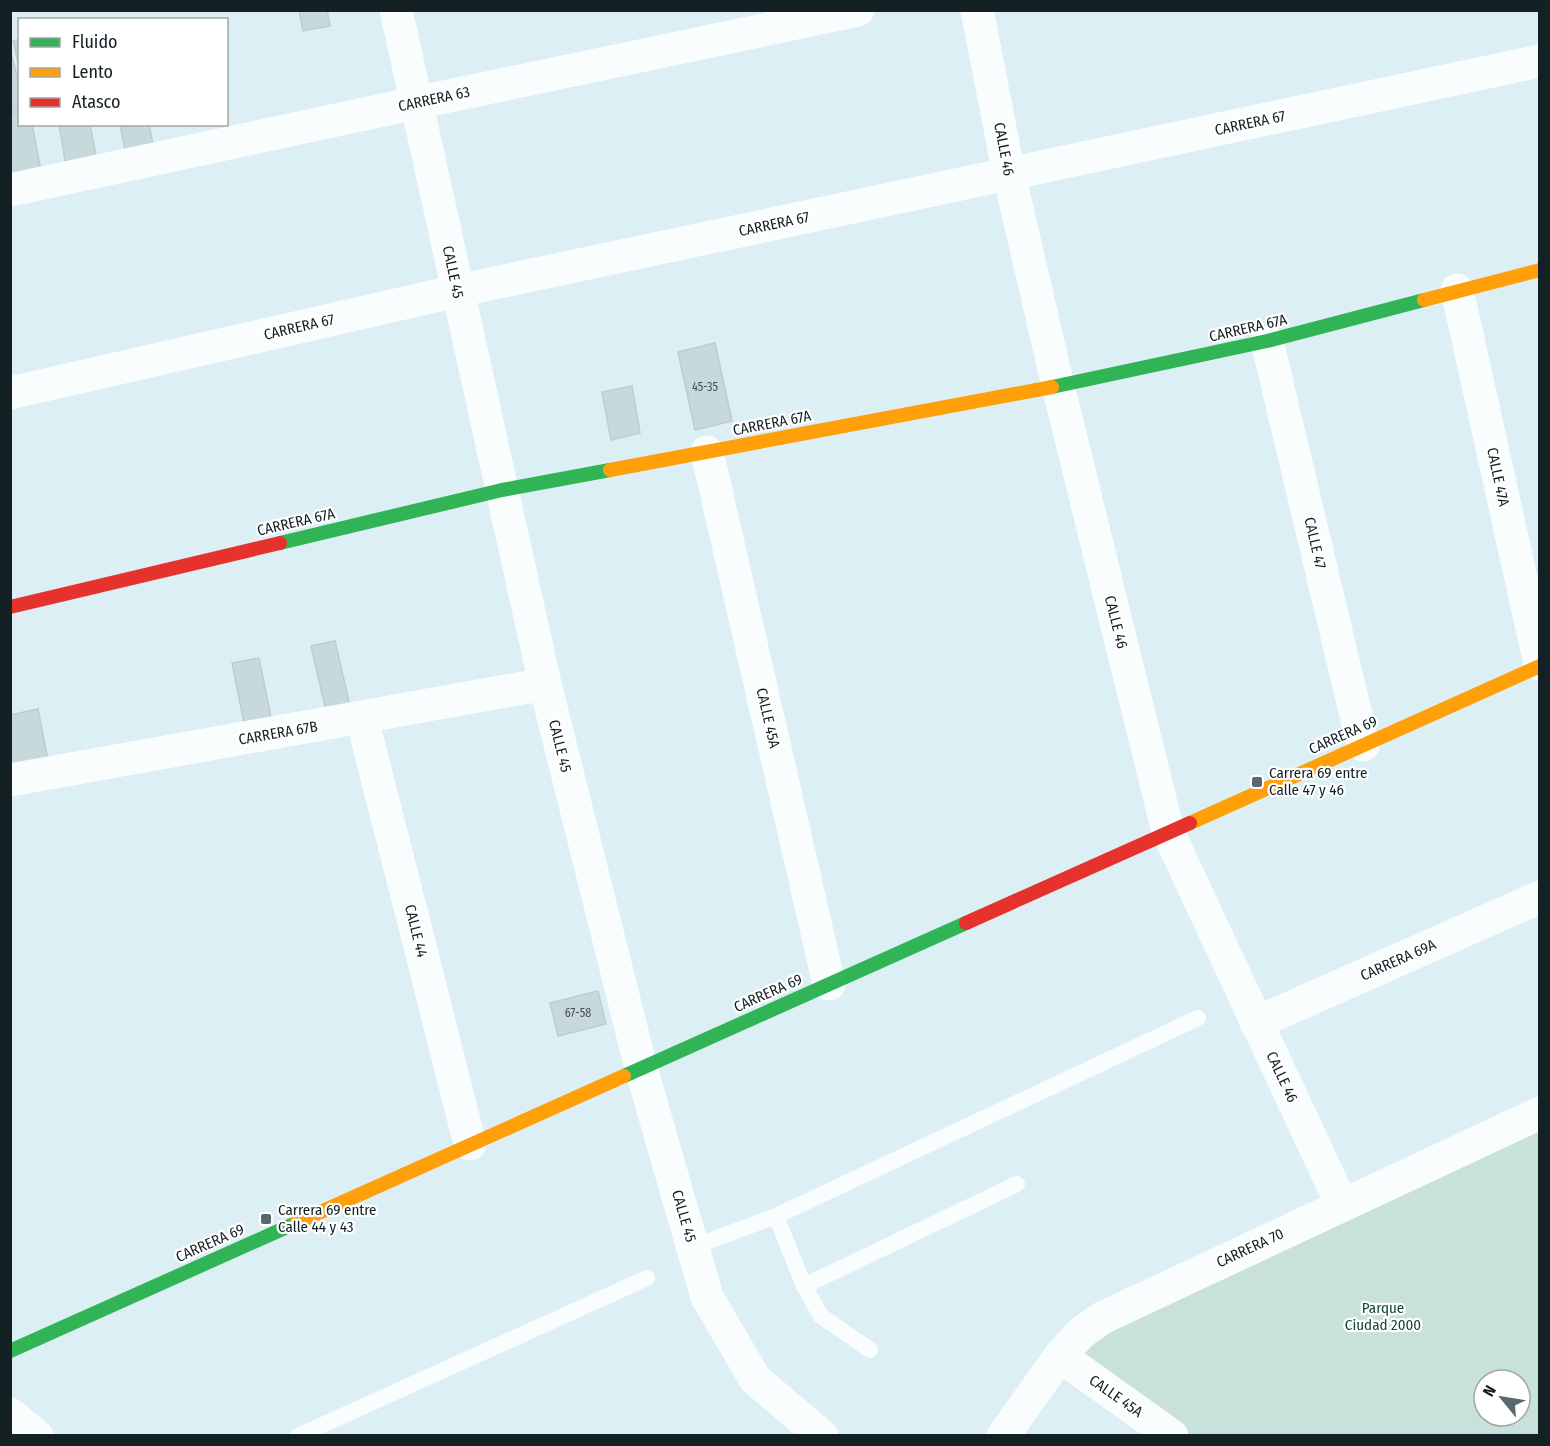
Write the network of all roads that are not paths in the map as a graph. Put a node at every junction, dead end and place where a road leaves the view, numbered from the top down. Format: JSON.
{"nodes":[{"id":1,"x":396,"y":10,"type":"edge"},
{"id":2,"x":858,"y":10,"type":"edge"},
{"id":3,"x":977,"y":10,"type":"edge"},
{"id":4,"x":1539,"y":62,"type":"edge"},
{"id":5,"x":416,"y":103,"type":"junction"},
{"id":6,"x":1009,"y":174,"type":"junction"},
{"id":7,"x":10,"y":190,"type":"edge"},
{"id":8,"x":1539,"y":270,"type":"edge"},
{"id":9,"x":1457,"y":290,"type":"junction"},
{"id":10,"x":458,"y":291,"type":"junction"},
{"id":11,"x":1267,"y":341,"type":"junction"},
{"id":12,"x":1058,"y":386,"type":"junction"},
{"id":13,"x":10,"y":393,"type":"edge"},
{"id":14,"x":707,"y":452,"type":"junction"},
{"id":15,"x":502,"y":490,"type":"junction"},
{"id":16,"x":10,"y":607,"type":"edge"},
{"id":17,"x":1539,"y":665,"type":"edge"},
{"id":18,"x":545,"y":684,"type":"junction"},
{"id":19,"x":362,"y":718,"type":"junction"},
{"id":20,"x":1363,"y":745,"type":"junction"},
{"id":21,"x":10,"y":780,"type":"edge"},
{"id":22,"x":1168,"y":832,"type":"junction"},
{"id":23,"x":1539,"y":897,"type":"edge"},
{"id":24,"x":829,"y":984,"type":"junction"},
{"id":25,"x":1198,"y":1018,"type":"dead end"},
{"id":26,"x":1256,"y":1023,"type":"junction"},
{"id":27,"x":641,"y":1068,"type":"junction"},
{"id":28,"x":1539,"y":1113,"type":"edge"},
{"id":29,"x":470,"y":1144,"type":"junction"},
{"id":30,"x":1017,"y":1184,"type":"dead end"},
{"id":31,"x":1342,"y":1205,"type":"junction"},
{"id":32,"x":776,"y":1216,"type":"junction"},
{"id":33,"x":693,"y":1247,"type":"junction"},
{"id":34,"x":647,"y":1278,"type":"dead end"},
{"id":35,"x":804,"y":1286,"type":"junction"},
{"id":36,"x":870,"y":1350,"type":"dead end"},
{"id":37,"x":10,"y":1351,"type":"edge"},
{"id":38,"x":1060,"y":1356,"type":"junction"},
{"id":39,"x":10,"y":1414,"type":"edge"},
{"id":40,"x":37,"y":1436,"type":"edge"},
{"id":41,"x":298,"y":1436,"type":"edge"},
{"id":42,"x":822,"y":1436,"type":"edge"},
{"id":43,"x":1003,"y":1436,"type":"edge"},
{"id":44,"x":1172,"y":1436,"type":"edge"}],
"edges":[{"from":1,"to":5,"type":"street","name":"CALLE 45"},
{"from":2,"to":5,"type":"street","name":"CARRERA 63"},
{"from":3,"to":6,"type":"street","name":"CALLE 46"},
{"from":4,"to":6,"type":"street","name":"CARRERA 67"},
{"from":5,"to":7,"type":"street","name":"CARRERA 63"},
{"from":5,"to":10,"type":"street","name":"CALLE 45"},
{"from":6,"to":10,"type":"street","name":"CARRERA 67"},
{"from":6,"to":12,"type":"street","name":"CALLE 46"},
{"from":8,"to":9,"type":"street","name":"CARRERA 67A"},
{"from":9,"to":11,"type":"street","name":"CARRERA 67A"},
{"from":9,"to":17,"type":"street","name":"CALLE 47A"},
{"from":10,"to":13,"type":"street","name":"CARRERA 67"},
{"from":10,"to":15,"type":"street","name":"CALLE 45"},
{"from":11,"to":12,"type":"street","name":"CARRERA 67A"},
{"from":11,"to":20,"type":"street","name":"CALLE 47"},
{"from":12,"to":14,"type":"street","name":"CARRERA 67A"},
{"from":12,"to":22,"type":"street","name":"CALLE 46"},
{"from":14,"to":15,"type":"street","name":"CARRERA 67A"},
{"from":14,"to":24,"type":"street","name":"CALLE 45A"},
{"from":15,"to":16,"type":"street","name":"CARRERA 67A"},
{"from":15,"to":18,"type":"street","name":"CALLE 45"},
{"from":17,"to":20,"type":"street","name":"CARRERA 69"},
{"from":18,"to":19,"type":"street","name":"CARRERA 67B"},
{"from":18,"to":27,"type":"street","name":"CALLE 45"},
{"from":19,"to":21,"type":"street","name":"CARRERA 67B"},
{"from":19,"to":29,"type":"street","name":"CALLE 44"},
{"from":20,"to":22,"type":"street","name":"CARRERA 69"},
{"from":22,"to":24,"type":"street","name":"CARRERA 69"},
{"from":22,"to":26,"type":"street","name":"CALLE 46"},
{"from":23,"to":26,"type":"street","name":"CARRERA 69A"},
{"from":24,"to":27,"type":"street","name":"CARRERA 69"},
{"from":25,"to":32,"type":"lane"},
{"from":26,"to":31,"type":"street","name":"CALLE 46"},
{"from":27,"to":29,"type":"street","name":"CARRERA 69"},
{"from":27,"to":33,"type":"street","name":"CALLE 45"},
{"from":28,"to":31,"type":"street","name":"CARRERA 70"},
{"from":29,"to":37,"type":"street","name":"CARRERA 69"},
{"from":30,"to":35,"type":"lane"},
{"from":31,"to":38,"type":"street","name":"CARRERA 70"},
{"from":32,"to":33,"type":"lane"},
{"from":32,"to":35,"type":"lane"},
{"from":33,"to":42,"type":"street","name":"CALLE 45"},
{"from":34,"to":41,"type":"lane"},
{"from":35,"to":36,"type":"lane"},
{"from":38,"to":43,"type":"street","name":"CARRERA 70"},
{"from":38,"to":44,"type":"street","name":"CALLE 45A"},
{"from":39,"to":40,"type":"street"}]}
